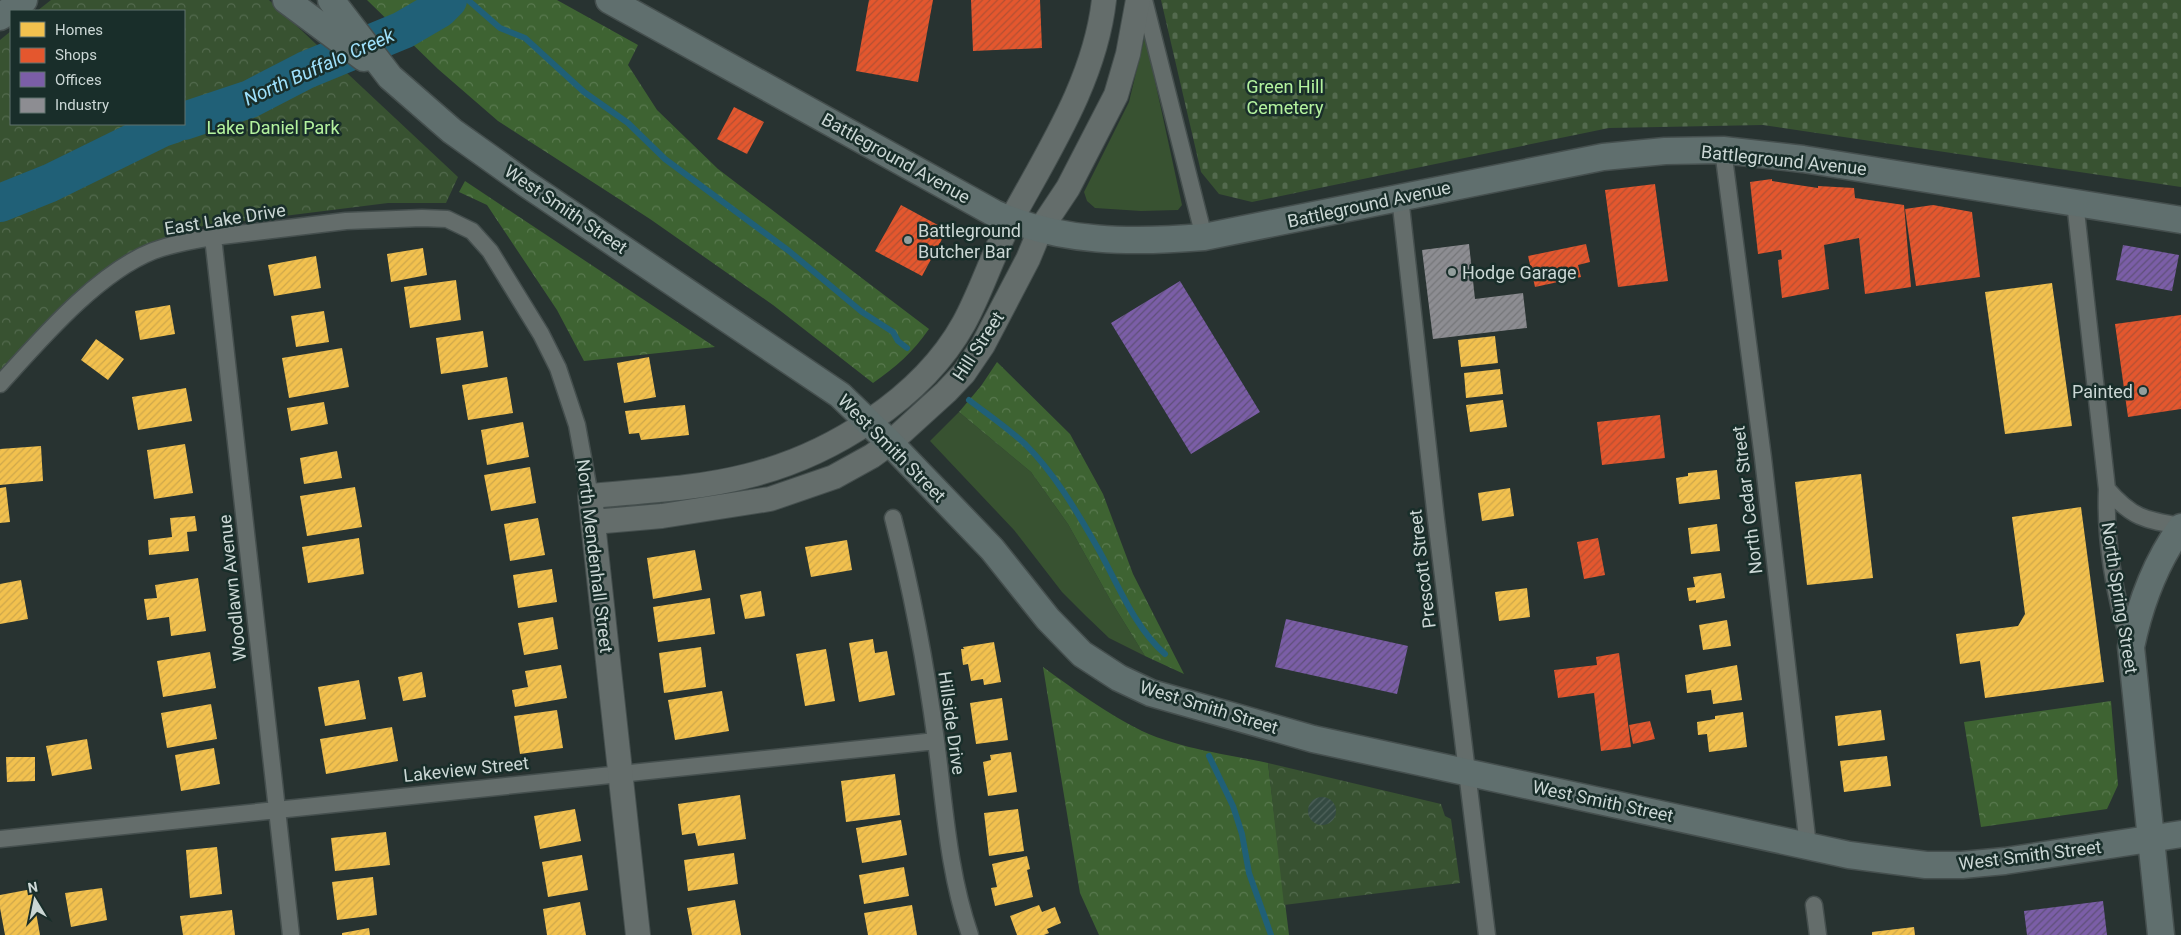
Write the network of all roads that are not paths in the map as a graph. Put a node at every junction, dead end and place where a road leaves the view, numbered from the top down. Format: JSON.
{"nodes":[{"id":1,"x":24,"y":0,"type":"edge"},
{"id":2,"x":286,"y":0,"type":"edge"},
{"id":3,"x":331,"y":0,"type":"edge"},
{"id":4,"x":609,"y":0,"type":"edge"},
{"id":5,"x":1104,"y":0,"type":"edge"},
{"id":6,"x":1138,"y":0,"type":"edge"},
{"id":7,"x":1144,"y":0,"type":"edge"},
{"id":8,"x":11,"y":10,"type":"edge"},
{"id":9,"x":337,"y":26,"type":"junction"},
{"id":10,"x":1723,"y":150,"type":"junction"},
{"id":11,"x":1400,"y":197,"type":"junction"},
{"id":12,"x":2075,"y":202,"type":"junction"},
{"id":13,"x":448,"y":219,"type":"joint"},
{"id":14,"x":1010,"y":220,"type":"junction"},
{"id":15,"x":2181,"y":220,"type":"edge"},
{"id":16,"x":1040,"y":230,"type":"junction"},
{"id":17,"x":213,"y":237,"type":"junction"},
{"id":18,"x":1204,"y":237,"type":"junction"},
{"id":19,"x":0,"y":384,"type":"edge"},
{"id":20,"x":868,"y":422,"type":"junction"},
{"id":21,"x":890,"y":443,"type":"junction"},
{"id":22,"x":2107,"y":489,"type":"junction"},
{"id":23,"x":590,"y":496,"type":"junction"},
{"id":24,"x":893,"y":518,"type":"dead end"},
{"id":25,"x":592,"y":522,"type":"junction"},
{"id":26,"x":2181,"y":526,"type":"edge"},
{"id":27,"x":2131,"y":647,"type":"junction"},
{"id":28,"x":936,"y":741,"type":"junction"},
{"id":29,"x":1467,"y":772,"type":"junction"},
{"id":30,"x":621,"y":773,"type":"junction"},
{"id":31,"x":276,"y":810,"type":"junction"},
{"id":32,"x":2181,"y":834,"type":"edge"},
{"id":33,"x":0,"y":839,"type":"edge"},
{"id":34,"x":2150,"y":839,"type":"junction"},
{"id":35,"x":1808,"y":846,"type":"junction"},
{"id":36,"x":1814,"y":905,"type":"dead end"},
{"id":37,"x":291,"y":935,"type":"edge"},
{"id":38,"x":638,"y":935,"type":"edge"},
{"id":39,"x":970,"y":935,"type":"edge"},
{"id":40,"x":1487,"y":935,"type":"edge"},
{"id":41,"x":1818,"y":935,"type":"edge"},
{"id":42,"x":2161,"y":935,"type":"edge"}],
"edges":[{"from":1,"to":8,"type":"main road"},
{"from":2,"to":9,"type":"main road"},
{"from":3,"to":9,"type":"main road","name":"West Smith Street"},
{"from":4,"to":14,"type":"main road","name":"Battleground Avenue"},
{"from":5,"to":14,"type":"street","name":"Hill Street"},
{"from":6,"to":16,"type":"street","name":"Hill Street"},
{"from":7,"to":18,"type":"street"},
{"from":9,"to":20,"type":"main road","name":"West Smith Street"},
{"from":10,"to":11,"type":"main road","name":"Battleground Avenue"},
{"from":10,"to":12,"type":"main road","name":"Battleground Avenue"},
{"from":10,"to":35,"type":"street","name":"North Cedar Street"},
{"from":11,"to":18,"type":"main road","name":"Battleground Avenue"},
{"from":11,"to":29,"type":"street","name":"Prescott Street"},
{"from":12,"to":15,"type":"main road","name":"Battleground Avenue"},
{"from":12,"to":22,"type":"street","name":"North Spring Street"},
{"from":13,"to":17,"type":"street","name":"East Lake Drive"},
{"from":13,"to":23,"type":"street","name":"North Mendenhall Street"},
{"from":14,"to":16,"type":"main road","name":"Battleground Avenue"},
{"from":14,"to":20,"type":"street","name":"Hill Street"},
{"from":16,"to":18,"type":"main road","name":"Battleground Avenue"},
{"from":16,"to":21,"type":"street","name":"Hill Street"},
{"from":17,"to":19,"type":"street","name":"East Lake Drive"},
{"from":17,"to":31,"type":"street","name":"Woodlawn Avenue"},
{"from":20,"to":21,"type":"main road","name":"West Smith Street"},
{"from":20,"to":23,"type":"street","name":"Hill Street"},
{"from":21,"to":25,"type":"street","name":"Hill Street"},
{"from":21,"to":29,"type":"main road","name":"West Smith Street"},
{"from":22,"to":26,"type":"street"},
{"from":22,"to":27,"type":"street","name":"North Spring Street"},
{"from":23,"to":25,"type":"street","name":"North Mendenhall Street"},
{"from":24,"to":28,"type":"street","name":"Hillside Drive"},
{"from":25,"to":30,"type":"street","name":"North Mendenhall Street"},
{"from":26,"to":27,"type":"main road"},
{"from":27,"to":34,"type":"main road","name":"North Spring Street"},
{"from":28,"to":30,"type":"street","name":"Lakeview Street"},
{"from":28,"to":39,"type":"street","name":"Hillside Drive"},
{"from":29,"to":35,"type":"main road","name":"West Smith Street"},
{"from":29,"to":40,"type":"street","name":"Prescott Street"},
{"from":30,"to":31,"type":"street","name":"Lakeview Street"},
{"from":30,"to":38,"type":"street","name":"North Mendenhall Street"},
{"from":31,"to":33,"type":"street","name":"Lakeview Street"},
{"from":31,"to":37,"type":"street","name":"Woodlawn Avenue"},
{"from":32,"to":34,"type":"main road","name":"West Smith Street"},
{"from":34,"to":35,"type":"main road","name":"West Smith Street"},
{"from":34,"to":42,"type":"main road","name":"North Spring Street"},
{"from":36,"to":41,"type":"street"}]}
